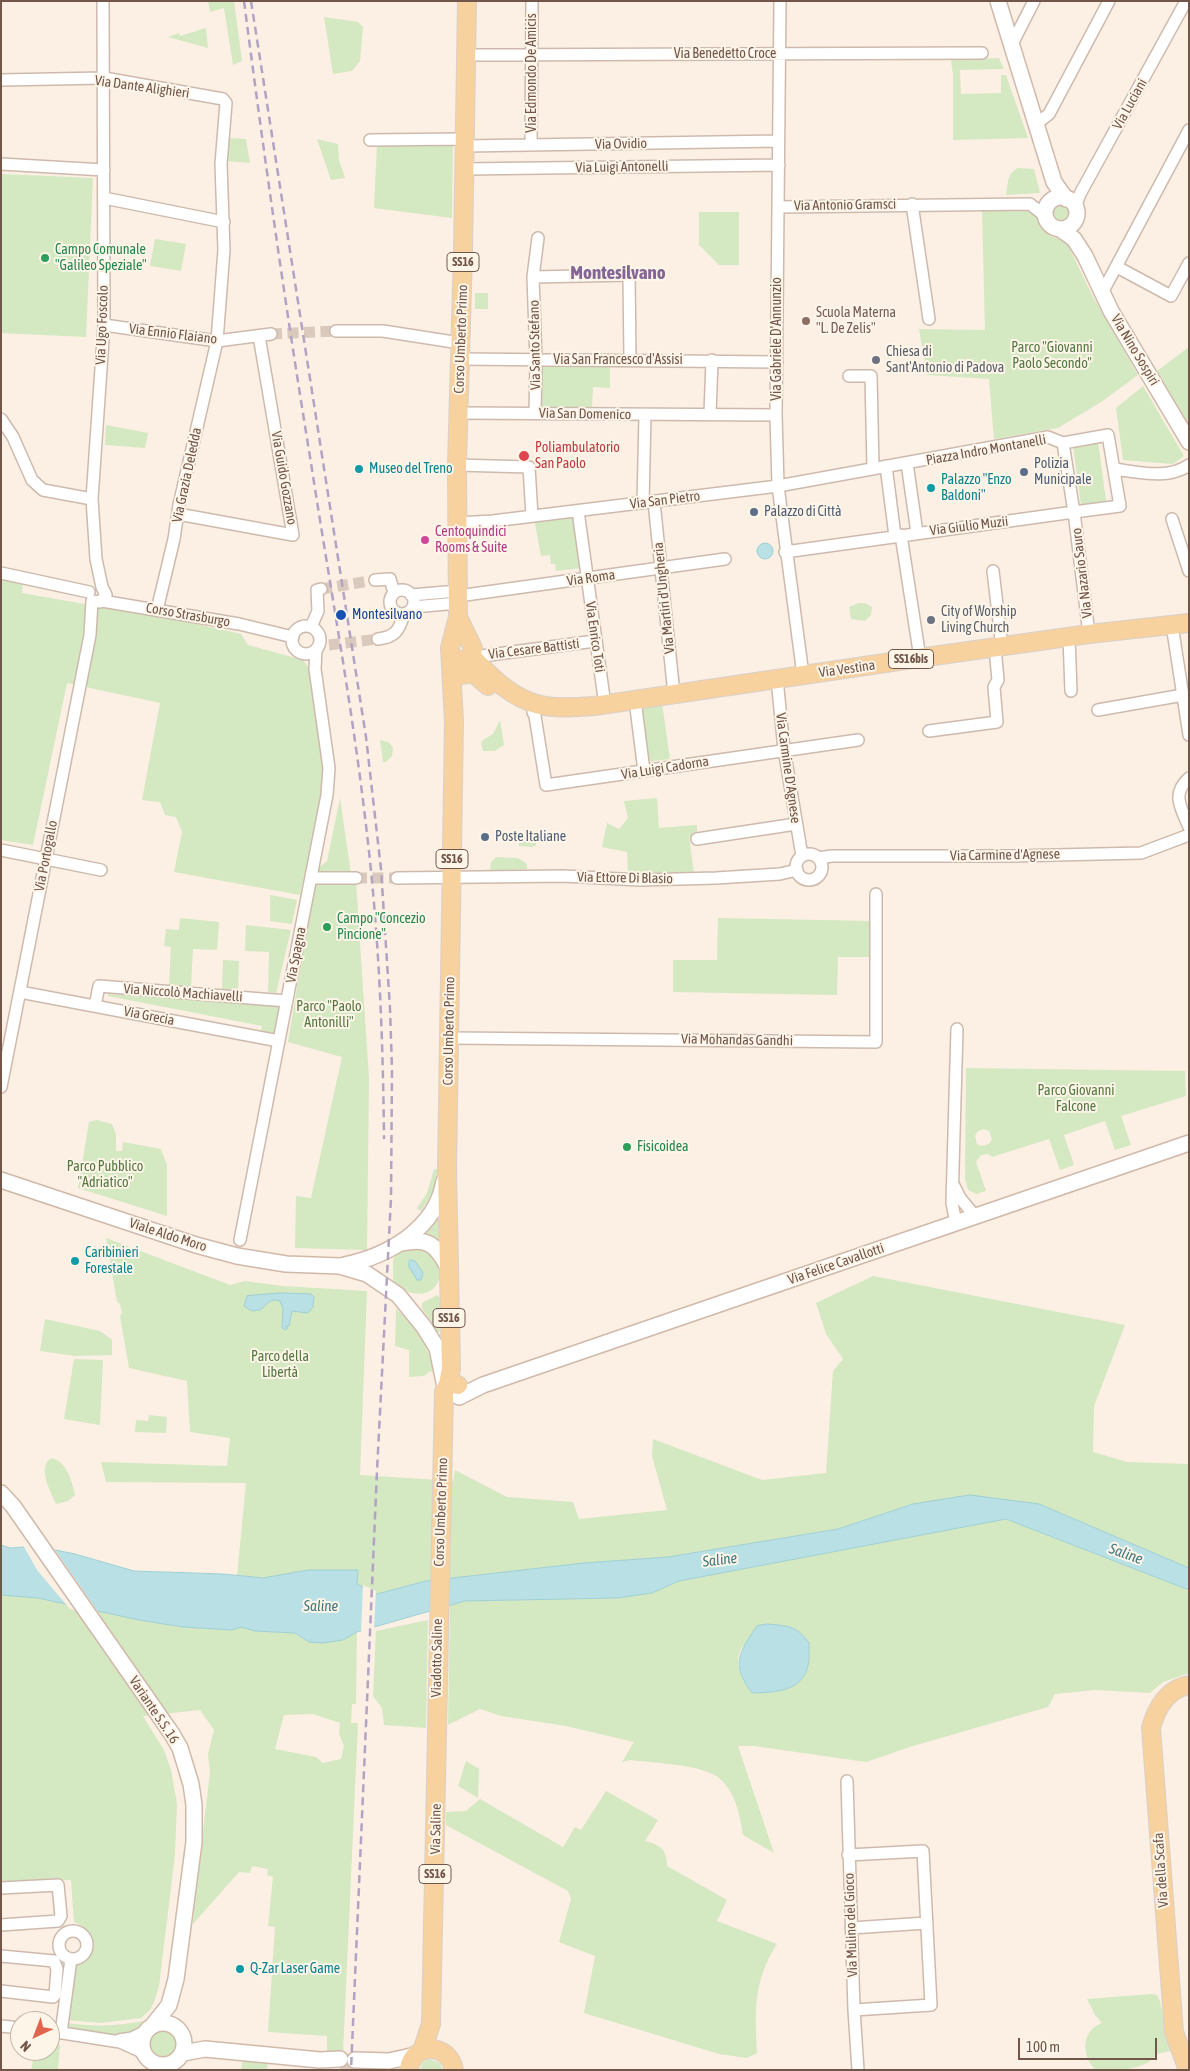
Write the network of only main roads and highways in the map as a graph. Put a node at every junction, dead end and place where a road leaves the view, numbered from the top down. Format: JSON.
{"nodes":[{"id":1,"x":467,"y":1,"type":"edge"},
{"id":2,"x":1180,"y":624,"type":"edge"},
{"id":3,"x":463,"y":655,"type":"junction"},
{"id":4,"x":452,"y":693,"type":"junction"},
{"id":5,"x":600,"y":705,"type":"junction"},
{"id":6,"x":438,"y":1592,"type":"joint"},
{"id":7,"x":1189,"y":1685,"type":"edge"},
{"id":8,"x":436,"y":1724,"type":"joint"},
{"id":9,"x":431,"y":2024,"type":"junction"},
{"id":10,"x":416,"y":2058,"type":"edge"},
{"id":11,"x":450,"y":2062,"type":"edge"},
{"id":12,"x":469,"y":2070,"type":"edge"},
{"id":13,"x":1188,"y":2070,"type":"edge"}],
"edges":[{"from":1,"to":3,"type":"main road","name":"Corso Umberto Primo","number":"SS16"},
{"from":2,"to":5,"type":"main road","name":"Via Vestina","number":"SS16bis"},
{"from":3,"to":4,"type":"main road","name":"Corso Umberto Primo"},
{"from":3,"to":4,"type":"main road","name":"Corso Umberto Primo"},
{"from":3,"to":5,"type":"main road","name":"Via Vestina","number":"SS16bis"},
{"from":3,"to":5,"type":"main road","name":"Via Vestina","number":"SS16bis"},
{"from":4,"to":6,"type":"main road","name":"Corso Umberto Primo","number":"SS16"},
{"from":6,"to":8,"type":"main road","name":"Viadotto Saline","number":"SS16"},
{"from":7,"to":13,"type":"main road","name":"Via della Scafa"},
{"from":8,"to":9,"type":"main road","name":"Via Saline","number":"SS16"},
{"from":9,"to":10,"type":"main road","name":"Via Saline","number":"SS16"},
{"from":9,"to":11,"type":"main road","name":"Via Saline","number":"SS16"},
{"from":10,"to":11,"type":"main road"},
{"from":11,"to":12,"type":"main road"}]}
